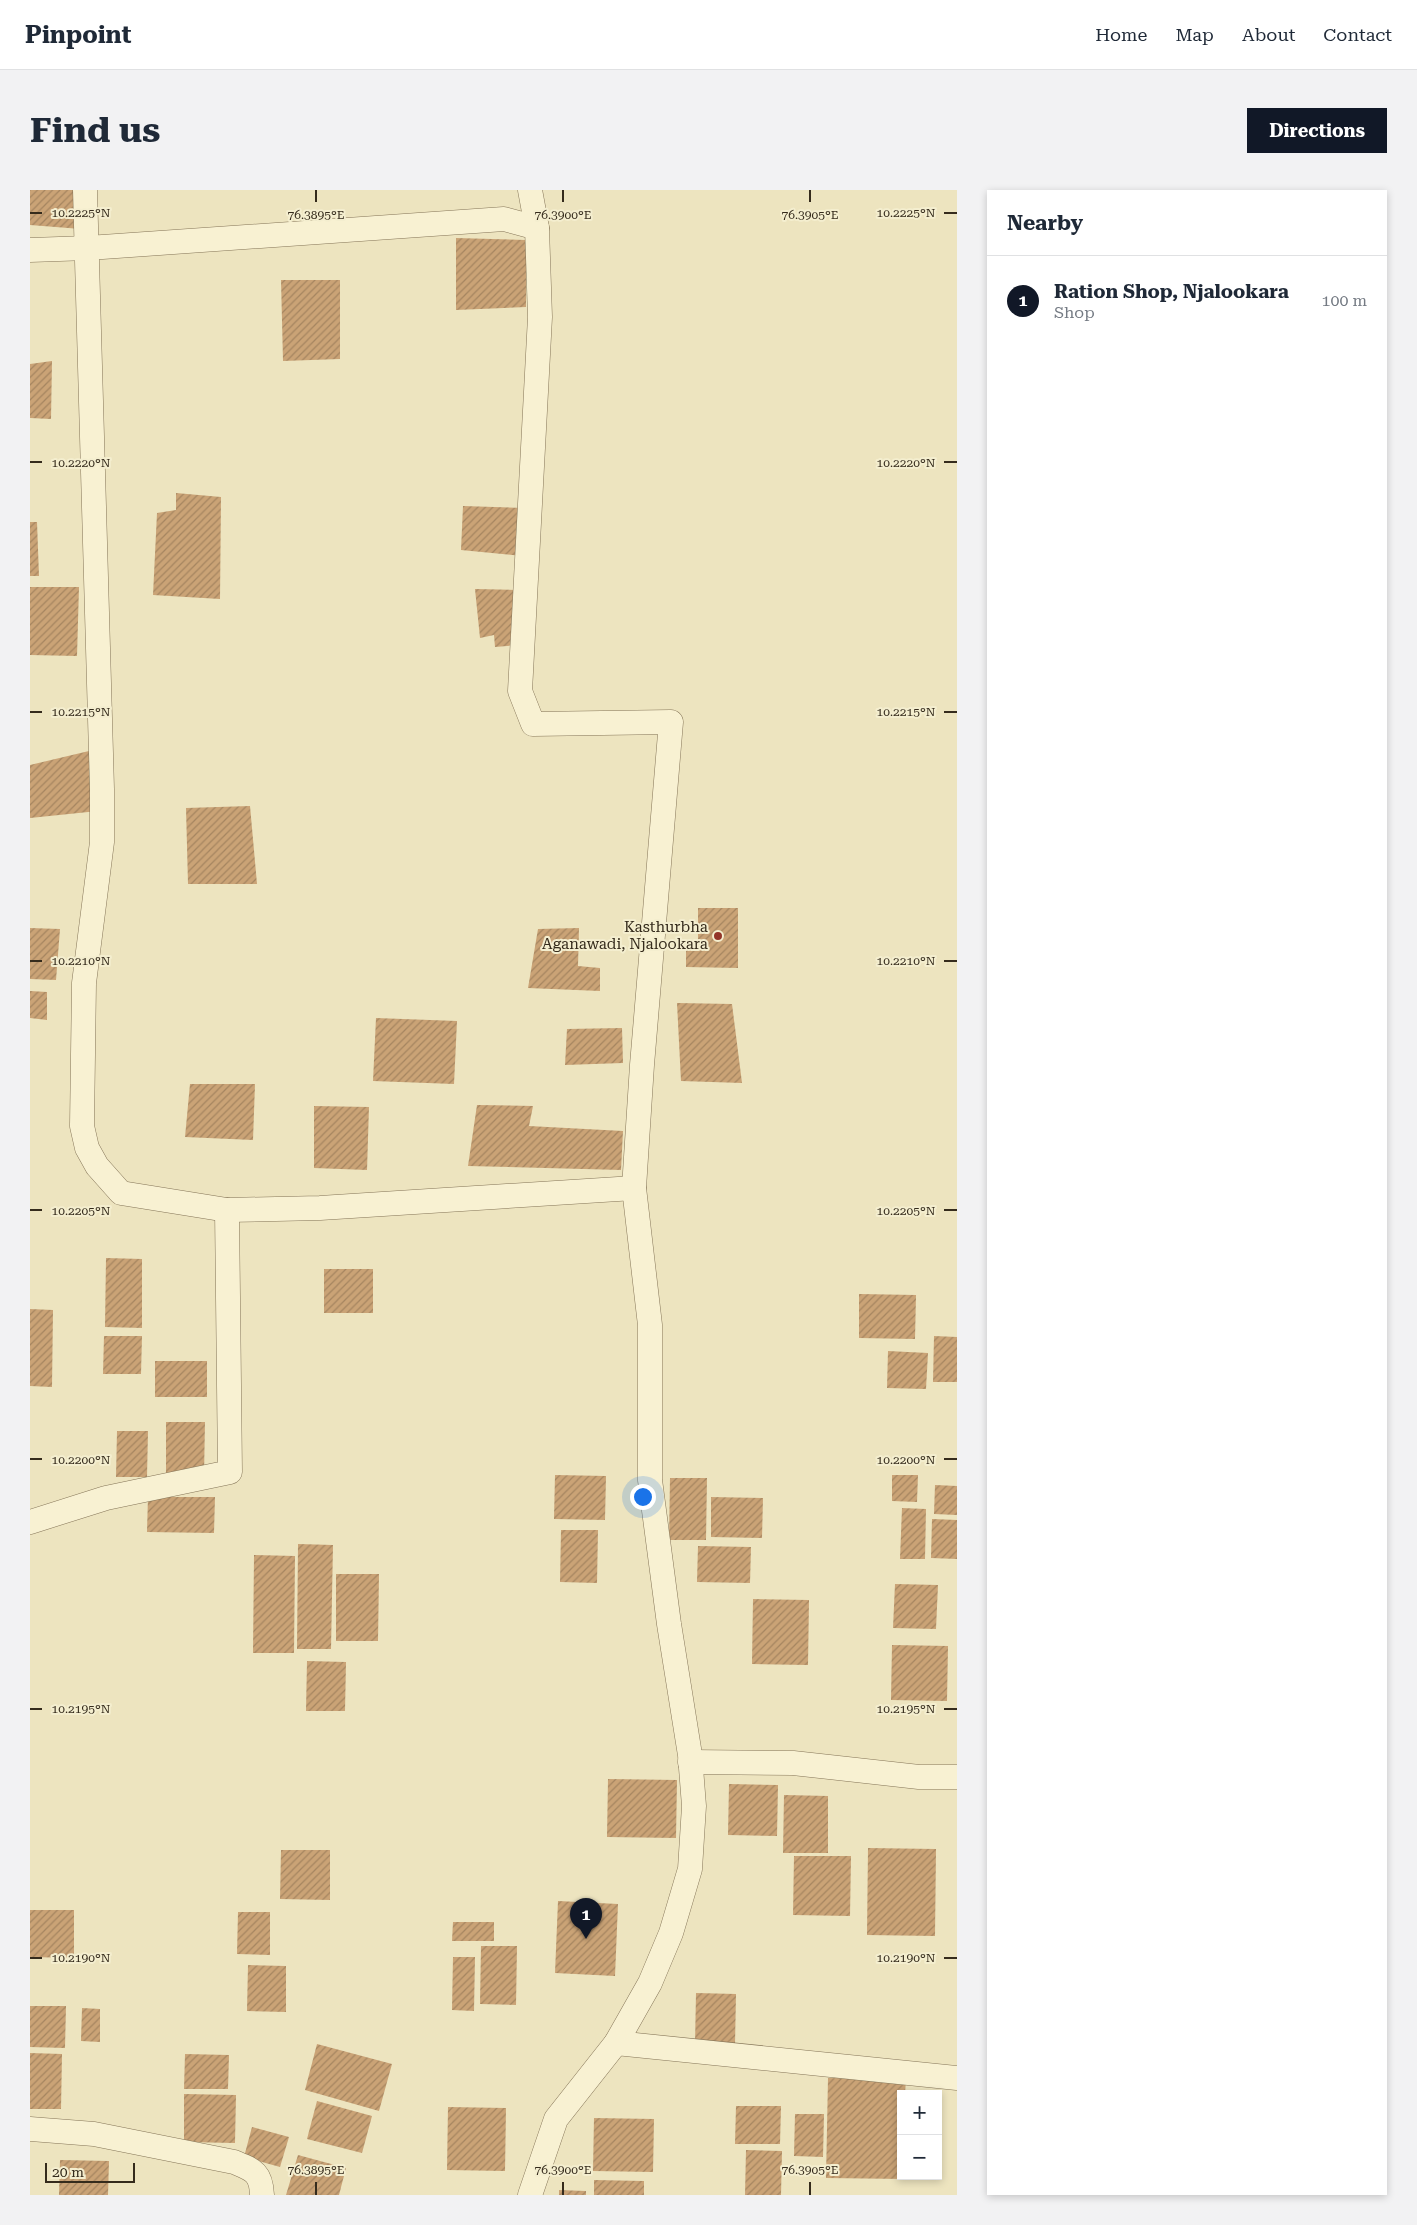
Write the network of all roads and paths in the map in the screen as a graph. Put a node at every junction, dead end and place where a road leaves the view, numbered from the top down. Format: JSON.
{"nodes":[{"id":1,"x":85,"y":190,"type":"edge"},
{"id":2,"x":530,"y":190,"type":"edge"},
{"id":3,"x":537,"y":228,"type":"junction"},
{"id":4,"x":88,"y":248,"type":"junction"},
{"id":5,"x":30,"y":250,"type":"edge"},
{"id":6,"x":634,"y":1188,"type":"junction"},
{"id":7,"x":227,"y":1210,"type":"junction"},
{"id":8,"x":30,"y":1522,"type":"edge"},
{"id":9,"x":690,"y":1762,"type":"junction"},
{"id":10,"x":957,"y":1777,"type":"edge"},
{"id":11,"x":616,"y":2043,"type":"junction"},
{"id":12,"x":957,"y":2078,"type":"edge"},
{"id":13,"x":30,"y":2129,"type":"edge"},
{"id":14,"x":262,"y":2195,"type":"edge"},
{"id":15,"x":530,"y":2195,"type":"edge"}],
"edges":[{"from":1,"to":4,"type":"street"},
{"from":2,"to":3,"type":"street"},
{"from":3,"to":4,"type":"street"},
{"from":3,"to":6,"type":"street"},
{"from":4,"to":5,"type":"street"},
{"from":4,"to":7,"type":"street"},
{"from":6,"to":7,"type":"street"},
{"from":6,"to":9,"type":"street"},
{"from":7,"to":8,"type":"street"},
{"from":9,"to":10,"type":"street"},
{"from":9,"to":11,"type":"street"},
{"from":11,"to":12,"type":"street"},
{"from":11,"to":15,"type":"street"},
{"from":13,"to":14,"type":"street"}]}
